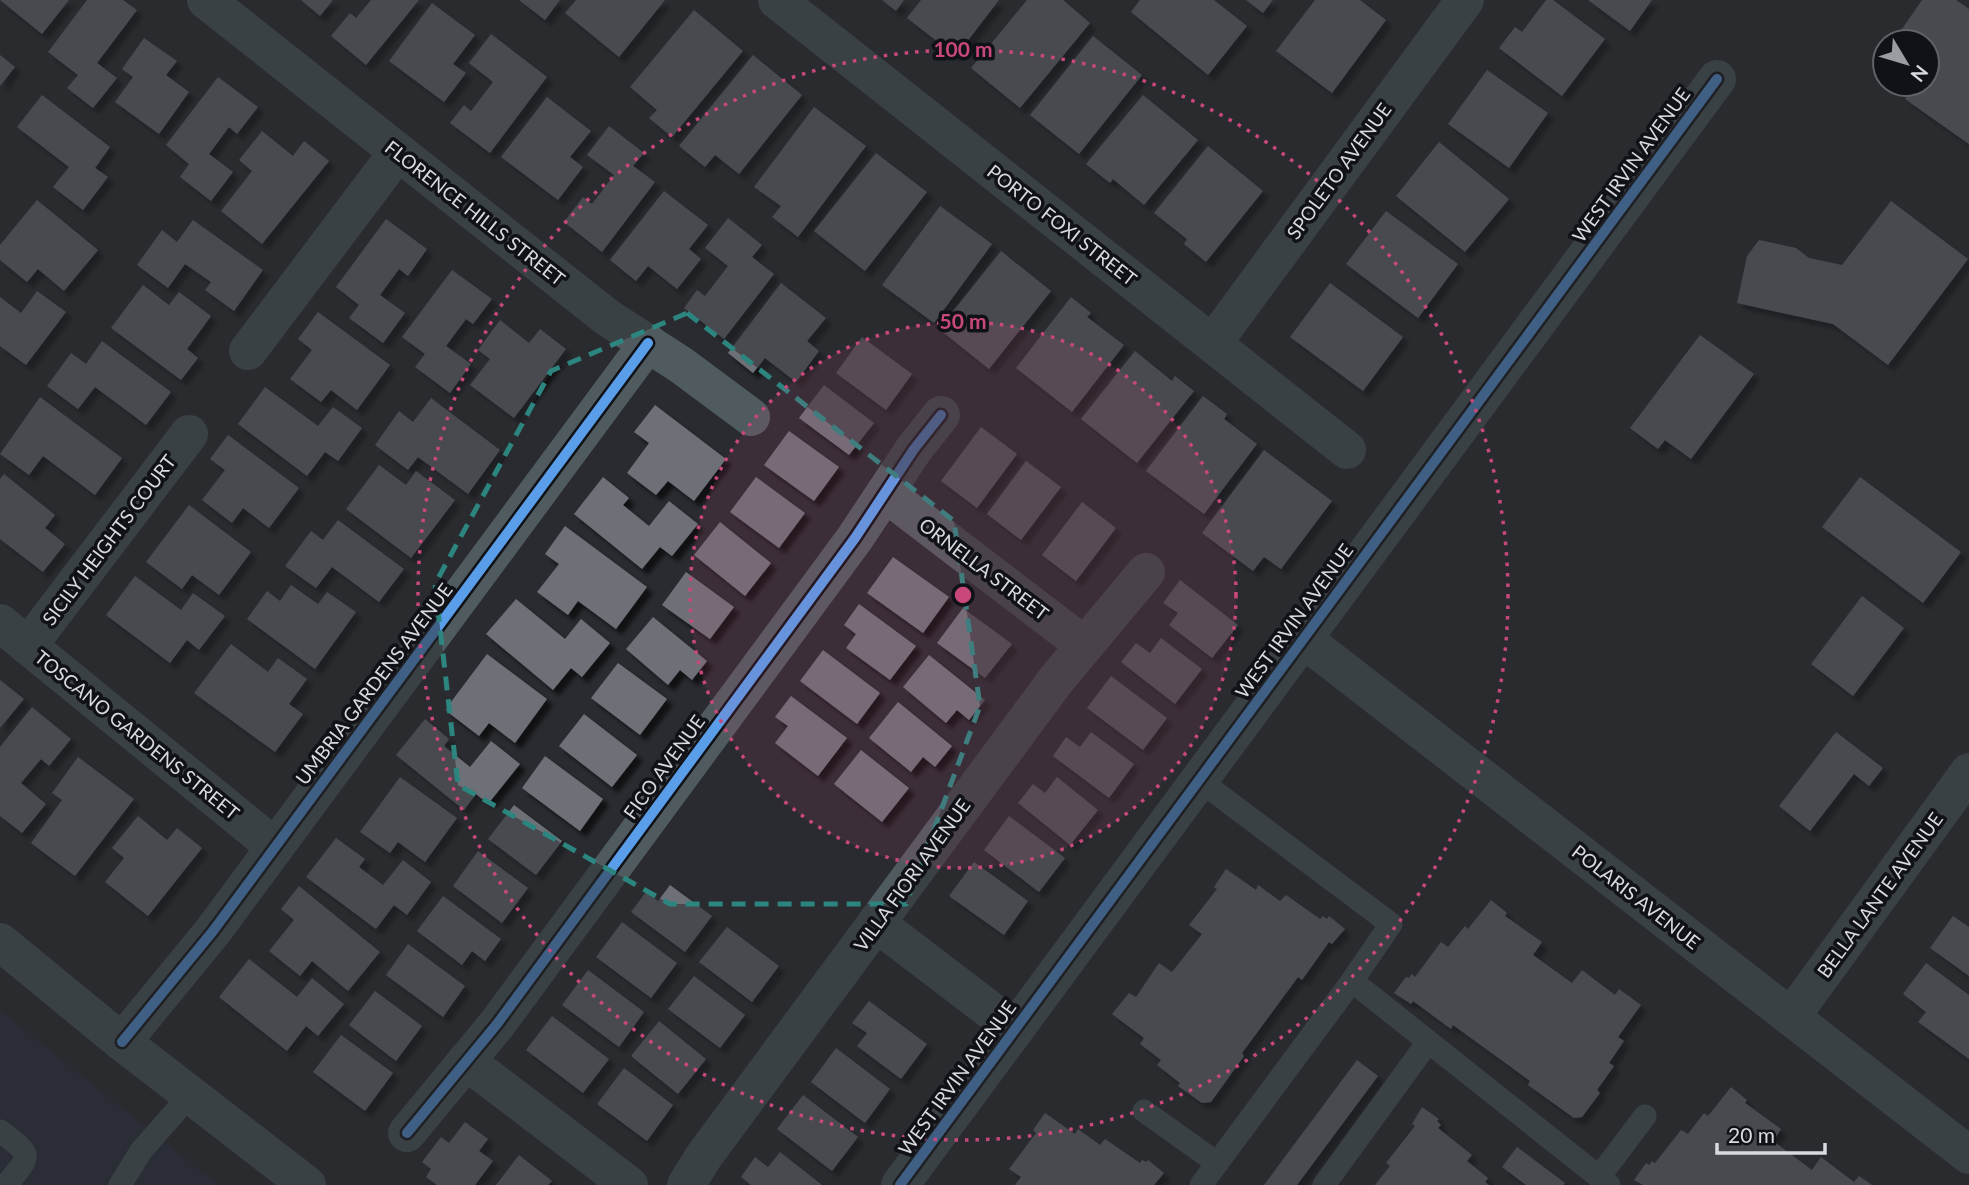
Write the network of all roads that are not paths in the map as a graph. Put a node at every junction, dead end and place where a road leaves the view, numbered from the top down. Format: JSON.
{"nodes":[{"id":1,"x":206,"y":0,"type":"edge"},
{"id":2,"x":777,"y":0,"type":"edge"},
{"id":3,"x":1465,"y":0,"type":"edge"},
{"id":4,"x":1717,"y":79,"type":"dead end"},
{"id":5,"x":398,"y":152,"type":"junction"},
{"id":6,"x":648,"y":343,"type":"junction"},
{"id":7,"x":1213,"y":343,"type":"junction"},
{"id":8,"x":248,"y":351,"type":"dead end"},
{"id":9,"x":941,"y":415,"type":"dead end"},
{"id":10,"x":751,"y":417,"type":"dead end"},
{"id":11,"x":190,"y":434,"type":"dead end"},
{"id":12,"x":1347,"y":450,"type":"dead end"},
{"id":13,"x":885,"y":493,"type":"junction"},
{"id":14,"x":1146,"y":572,"type":"dead end"},
{"id":15,"x":14,"y":635,"type":"edge"},
{"id":16,"x":1302,"y":638,"type":"junction"},
{"id":17,"x":1084,"y":645,"type":"junction"},
{"id":18,"x":1969,"y":772,"type":"edge"},
{"id":19,"x":1199,"y":780,"type":"junction"},
{"id":20,"x":275,"y":847,"type":"junction"},
{"id":21,"x":876,"y":923,"type":"junction"},
{"id":22,"x":4,"y":952,"type":"edge"},
{"id":23,"x":1352,"y":981,"type":"junction"},
{"id":24,"x":1791,"y":1017,"type":"junction"},
{"id":25,"x":1015,"y":1029,"type":"junction"},
{"id":26,"x":122,"y":1042,"type":"junction"},
{"id":27,"x":1428,"y":1042,"type":"junction"},
{"id":28,"x":466,"y":1061,"type":"junction"},
{"id":29,"x":190,"y":1094,"type":"junction"},
{"id":30,"x":1144,"y":1111,"type":"dead end"},
{"id":31,"x":1645,"y":1116,"type":"dead end"},
{"id":32,"x":0,"y":1131,"type":"edge"},
{"id":33,"x":407,"y":1133,"type":"dead end"},
{"id":34,"x":1969,"y":1155,"type":"edge"},
{"id":35,"x":1217,"y":1163,"type":"junction"},
{"id":36,"x":1604,"y":1181,"type":"edge"},
{"id":37,"x":6,"y":1185,"type":"edge"},
{"id":38,"x":121,"y":1185,"type":"edge"},
{"id":39,"x":307,"y":1185,"type":"edge"},
{"id":40,"x":629,"y":1185,"type":"edge"},
{"id":41,"x":686,"y":1185,"type":"edge"},
{"id":42,"x":900,"y":1185,"type":"edge"},
{"id":43,"x":1201,"y":1185,"type":"edge"},
{"id":44,"x":1324,"y":1185,"type":"edge"}],
"edges":[{"from":1,"to":5,"type":"street","name":"FLORENCE HILLS STREET"},
{"from":2,"to":7,"type":"street","name":"PORTO FOXI STREET"},
{"from":3,"to":7,"type":"street","name":"SPOLETO AVENUE"},
{"from":4,"to":16,"type":"street","name":"WEST IRVIN AVENUE"},
{"from":5,"to":6,"type":"street","name":"FLORENCE HILLS STREET"},
{"from":5,"to":8,"type":"street"},
{"from":6,"to":10,"type":"street","name":"FLORENCE HILLS STREET"},
{"from":6,"to":20,"type":"street","name":"UMBRIA GARDENS AVENUE"},
{"from":7,"to":12,"type":"street","name":"PORTO FOXI STREET"},
{"from":9,"to":13,"type":"street","name":"FICO AVENUE"},
{"from":11,"to":15,"type":"street","name":"SICILY HEIGHTS COURT"},
{"from":13,"to":17,"type":"street","name":"ORNELLA STREET"},
{"from":13,"to":28,"type":"street","name":"FICO AVENUE"},
{"from":14,"to":17,"type":"street","name":"VILLA FIORI AVENUE"},
{"from":15,"to":20,"type":"street","name":"TOSCANO GARDENS STREET"},
{"from":16,"to":19,"type":"street","name":"WEST IRVIN AVENUE"},
{"from":16,"to":24,"type":"street","name":"POLARIS AVENUE"},
{"from":17,"to":21,"type":"street","name":"VILLA FIORI AVENUE"},
{"from":18,"to":24,"type":"street","name":"BELLA LANTE AVENUE"},
{"from":19,"to":23,"type":"lane"},
{"from":19,"to":25,"type":"street","name":"WEST IRVIN AVENUE"},
{"from":20,"to":26,"type":"street","name":"UMBRIA GARDENS AVENUE"},
{"from":21,"to":25,"type":"street"},
{"from":21,"to":41,"type":"street","name":"VILLA FIORI AVENUE"},
{"from":22,"to":26,"type":"street"},
{"from":23,"to":27,"type":"lane"},
{"from":23,"to":35,"type":"lane"},
{"from":24,"to":34,"type":"street","name":"POLARIS AVENUE"},
{"from":25,"to":42,"type":"street","name":"WEST IRVIN AVENUE"},
{"from":26,"to":29,"type":"street"},
{"from":27,"to":36,"type":"lane"},
{"from":27,"to":44,"type":"lane"},
{"from":28,"to":33,"type":"street","name":"FICO AVENUE"},
{"from":28,"to":40,"type":"street"},
{"from":29,"to":38,"type":"lane"},
{"from":29,"to":39,"type":"street"},
{"from":30,"to":35,"type":"lane"},
{"from":31,"to":36,"type":"lane"},
{"from":32,"to":37,"type":"lane"},
{"from":35,"to":43,"type":"lane"}]}
